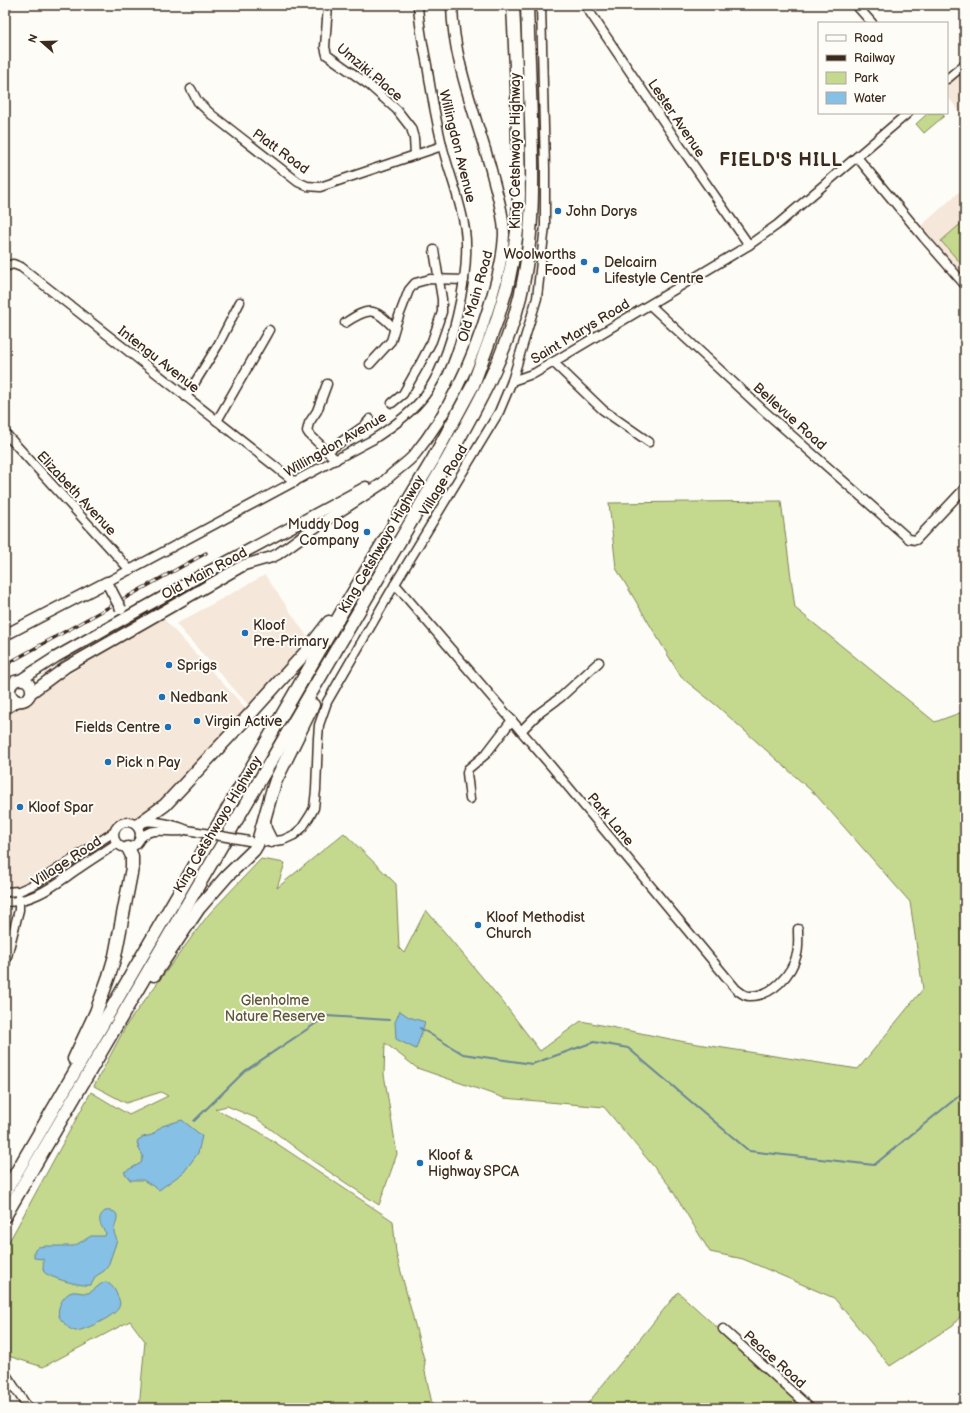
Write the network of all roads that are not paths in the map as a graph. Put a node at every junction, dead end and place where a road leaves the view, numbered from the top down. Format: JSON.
{"nodes":[{"id":1,"x":7,"y":5,"type":"edge"},
{"id":2,"x":328,"y":5,"type":"edge"},
{"id":3,"x":418,"y":5,"type":"edge"},
{"id":4,"x":452,"y":5,"type":"edge"},
{"id":5,"x":513,"y":5,"type":"edge"},
{"id":6,"x":527,"y":5,"type":"edge"},
{"id":7,"x":541,"y":5,"type":"edge"},
{"id":8,"x":586,"y":5,"type":"edge"},
{"id":9,"x":856,"y":5,"type":"edge"},
{"id":10,"x":5,"y":8,"type":"edge"},
{"id":11,"x":871,"y":22,"type":"edge"},
{"id":12,"x":965,"y":64,"type":"edge"},
{"id":13,"x":948,"y":78,"type":"edge"},
{"id":14,"x":191,"y":89,"type":"dead end"},
{"id":15,"x":907,"y":114,"type":"edge"},
{"id":16,"x":442,"y":146,"type":"junction"},
{"id":17,"x":415,"y":155,"type":"junction"},
{"id":18,"x":857,"y":157,"type":"junction"},
{"id":19,"x":749,"y":245,"type":"junction"},
{"id":20,"x":434,"y":250,"type":"dead end"},
{"id":21,"x":5,"y":267,"type":"edge"},
{"id":22,"x":440,"y":280,"type":"junction"},
{"id":23,"x":464,"y":280,"type":"junction"},
{"id":24,"x":965,"y":285,"type":"edge"},
{"id":25,"x":240,"y":302,"type":"dead end"},
{"id":26,"x":650,"y":305,"type":"junction"},
{"id":27,"x":345,"y":323,"type":"dead end"},
{"id":28,"x":394,"y":328,"type":"junction"},
{"id":29,"x":269,"y":330,"type":"dead end"},
{"id":30,"x":553,"y":362,"type":"junction"},
{"id":31,"x":370,"y":364,"type":"dead end"},
{"id":32,"x":512,"y":381,"type":"junction"},
{"id":33,"x":327,"y":384,"type":"dead end"},
{"id":34,"x":186,"y":397,"type":"junction"},
{"id":35,"x":392,"y":403,"type":"dead end"},
{"id":36,"x":370,"y":419,"type":"dead end"},
{"id":37,"x":217,"y":421,"type":"junction"},
{"id":38,"x":5,"y":433,"type":"edge"},
{"id":39,"x":649,"y":442,"type":"dead end"},
{"id":40,"x":328,"y":451,"type":"junction"},
{"id":41,"x":336,"y":460,"type":"junction"},
{"id":42,"x":388,"y":477,"type":"junction"},
{"id":43,"x":296,"y":482,"type":"junction"},
{"id":44,"x":965,"y":488,"type":"edge"},
{"id":45,"x":288,"y":528,"type":"junction"},
{"id":46,"x":270,"y":537,"type":"junction"},
{"id":47,"x":305,"y":539,"type":"junction"},
{"id":48,"x":282,"y":551,"type":"junction"},
{"id":49,"x":130,"y":570,"type":"junction"},
{"id":50,"x":106,"y":582,"type":"junction"},
{"id":51,"x":395,"y":584,"type":"junction"},
{"id":52,"x":96,"y":587,"type":"junction"},
{"id":53,"x":112,"y":592,"type":"junction"},
{"id":54,"x":350,"y":598,"type":"junction"},
{"id":55,"x":122,"y":609,"type":"junction"},
{"id":56,"x":136,"y":612,"type":"junction"},
{"id":57,"x":116,"y":624,"type":"junction"},
{"id":58,"x":5,"y":635,"type":"edge"},
{"id":59,"x":336,"y":651,"type":"junction"},
{"id":60,"x":598,"y":662,"type":"dead end"},
{"id":61,"x":22,"y":679,"type":"junction"},
{"id":62,"x":7,"y":692,"type":"edge"},
{"id":63,"x":31,"y":693,"type":"junction"},
{"id":64,"x":18,"y":701,"type":"junction"},
{"id":65,"x":5,"y":709,"type":"edge"},
{"id":66,"x":512,"y":720,"type":"junction"},
{"id":67,"x":521,"y":731,"type":"junction"},
{"id":68,"x":470,"y":799,"type":"dead end"},
{"id":69,"x":264,"y":820,"type":"junction"},
{"id":70,"x":138,"y":824,"type":"junction"},
{"id":71,"x":187,"y":830,"type":"junction"},
{"id":72,"x":114,"y":832,"type":"junction"},
{"id":73,"x":139,"y":840,"type":"junction"},
{"id":74,"x":271,"y":841,"type":"junction"},
{"id":75,"x":253,"y":842,"type":"junction"},
{"id":76,"x":123,"y":845,"type":"junction"},
{"id":77,"x":19,"y":891,"type":"junction"},
{"id":78,"x":5,"y":892,"type":"edge"},
{"id":79,"x":5,"y":902,"type":"edge"},
{"id":80,"x":20,"y":902,"type":"junction"},
{"id":81,"x":798,"y":929,"type":"dead end"},
{"id":82,"x":5,"y":964,"type":"edge"},
{"id":83,"x":116,"y":1025,"type":"junction"},
{"id":84,"x":40,"y":1132,"type":"junction"},
{"id":85,"x":5,"y":1192,"type":"edge"},
{"id":86,"x":5,"y":1216,"type":"edge"},
{"id":87,"x":723,"y":1329,"type":"dead end"},
{"id":88,"x":5,"y":1373,"type":"edge"},
{"id":89,"x":28,"y":1408,"type":"edge"},
{"id":90,"x":810,"y":1408,"type":"edge"}],
"edges":[{"from":1,"to":10,"type":"street"},
{"from":2,"to":17,"type":"street","name":"Umziki Place"},
{"from":3,"to":16,"type":"street","name":"Willingdon Avenue"},
{"from":4,"to":42,"type":"main road","name":"Old Main Road"},
{"from":5,"to":54,"type":"highway","name":"King Cetshwayo Highway"},
{"from":6,"to":59,"type":"highway","name":"King Cetshwayo Highway"},
{"from":7,"to":32,"type":"street","name":"Village Road"},
{"from":8,"to":19,"type":"street","name":"Lester Avenue"},
{"from":9,"to":11,"type":"street"},
{"from":12,"to":13,"type":"street"},
{"from":14,"to":17,"type":"street","name":"Platt Road"},
{"from":15,"to":18,"type":"street","name":"Saint Marys Road"},
{"from":16,"to":17,"type":"street","name":"Platt Road"},
{"from":16,"to":23,"type":"street","name":"Willingdon Avenue"},
{"from":18,"to":19,"type":"street","name":"Saint Marys Road"},
{"from":18,"to":24,"type":"street"},
{"from":19,"to":26,"type":"street","name":"Saint Marys Road"},
{"from":20,"to":22,"type":"street"},
{"from":21,"to":34,"type":"street","name":"Intengu Avenue"},
{"from":22,"to":23,"type":"street"},
{"from":22,"to":28,"type":"street"},
{"from":22,"to":35,"type":"street"},
{"from":23,"to":41,"type":"street","name":"Willingdon Avenue"},
{"from":25,"to":34,"type":"street"},
{"from":26,"to":30,"type":"street","name":"Saint Marys Road"},
{"from":26,"to":44,"type":"street","name":"Bellevue Road"},
{"from":27,"to":28,"type":"street"},
{"from":28,"to":31,"type":"street"},
{"from":29,"to":37,"type":"street"},
{"from":30,"to":32,"type":"street","name":"Saint Marys Road"},
{"from":30,"to":39,"type":"street"},
{"from":32,"to":51,"type":"street","name":"Village Road"},
{"from":33,"to":40,"type":"street"},
{"from":34,"to":37,"type":"street","name":"Intengu Avenue"},
{"from":36,"to":40,"type":"street"},
{"from":37,"to":43,"type":"street","name":"Intengu Avenue"},
{"from":38,"to":49,"type":"street","name":"Elizabeth Avenue"},
{"from":40,"to":41,"type":"street"},
{"from":41,"to":43,"type":"street","name":"Willingdon Avenue"},
{"from":42,"to":45,"type":"main road","name":"Old Main Road"},
{"from":42,"to":47,"type":"main road","name":"Old Main Road"},
{"from":43,"to":49,"type":"street","name":"Willingdon Avenue"},
{"from":45,"to":46,"type":"main road","name":"Old Main Road"},
{"from":45,"to":47,"type":"main road"},
{"from":46,"to":48,"type":"main road"},
{"from":46,"to":56,"type":"main road","name":"Old Main Road"},
{"from":47,"to":48,"type":"main road","name":"Old Main Road"},
{"from":48,"to":63,"type":"main road","name":"Old Main Road"},
{"from":49,"to":50,"type":"street","name":"Willingdon Avenue"},
{"from":50,"to":52,"type":"main road"},
{"from":50,"to":53,"type":"main road"},
{"from":51,"to":66,"type":"street","name":"Park Lane"},
{"from":51,"to":74,"type":"street","name":"Village Road"},
{"from":52,"to":53,"type":"main road"},
{"from":52,"to":58,"type":"main road"},
{"from":53,"to":55,"type":"main road","bridge":true},
{"from":54,"to":70,"type":"highway"},
{"from":54,"to":84,"type":"highway","name":"King Cetshwayo Highway"},
{"from":55,"to":56,"type":"main road"},
{"from":55,"to":57,"type":"main road"},
{"from":56,"to":57,"type":"main road","name":"Old Main Road"},
{"from":57,"to":61,"type":"main road","name":"Old Main Road"},
{"from":59,"to":69,"type":"highway"},
{"from":59,"to":83,"type":"highway","name":"King Cetshwayo Highway"},
{"from":60,"to":67,"type":"street"},
{"from":61,"to":62,"type":"main road"},
{"from":61,"to":63,"type":"main road"},
{"from":62,"to":64,"type":"main road"},
{"from":63,"to":64,"type":"main road"},
{"from":64,"to":65,"type":"main road"},
{"from":66,"to":67,"type":"street","name":"Park Lane"},
{"from":66,"to":68,"type":"street"},
{"from":67,"to":81,"type":"street","name":"Park Lane"},
{"from":69,"to":74,"type":"highway"},
{"from":69,"to":75,"type":"highway"},
{"from":70,"to":71,"type":"street","name":"Village Road"},
{"from":70,"to":72,"type":"street"},
{"from":70,"to":73,"type":"street"},
{"from":71,"to":73,"type":"street","name":"Village Road"},
{"from":71,"to":75,"type":"street","name":"Village Road","bridge":true},
{"from":72,"to":76,"type":"street"},
{"from":72,"to":77,"type":"street","name":"Village Road"},
{"from":73,"to":76,"type":"street"},
{"from":74,"to":75,"type":"street","name":"Village Road"},
{"from":75,"to":83,"type":"highway"},
{"from":76,"to":80,"type":"street","name":"Village Road"},
{"from":76,"to":84,"type":"highway"},
{"from":77,"to":78,"type":"street","name":"Village Road"},
{"from":77,"to":80,"type":"street"},
{"from":79,"to":80,"type":"street","name":"Village Road"},
{"from":80,"to":82,"type":"street"},
{"from":83,"to":86,"type":"highway","name":"King Cetshwayo Highway"},
{"from":84,"to":85,"type":"highway","name":"King Cetshwayo Highway"},
{"from":87,"to":90,"type":"street","name":"Peace Road"},
{"from":88,"to":89,"type":"street"}]}
